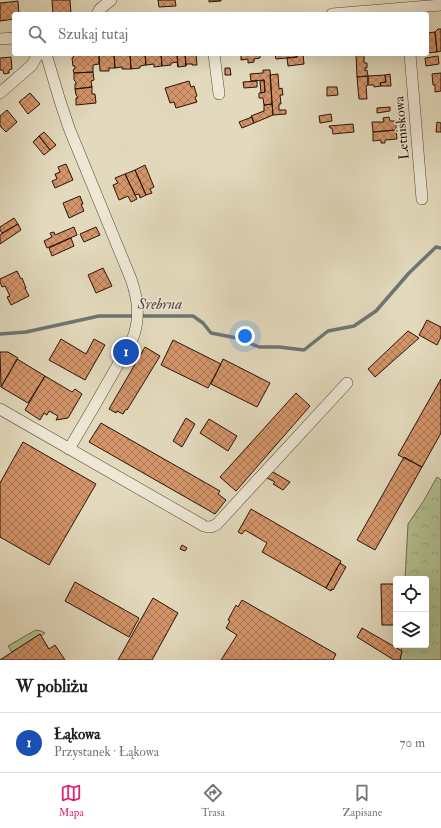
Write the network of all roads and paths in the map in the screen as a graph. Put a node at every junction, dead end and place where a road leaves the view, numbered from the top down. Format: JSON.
{"nodes":[{"id":1,"x":111,"y":0,"type":"edge"},
{"id":2,"x":441,"y":5,"type":"edge"},
{"id":3,"x":406,"y":11,"type":"edge"},
{"id":4,"x":98,"y":12,"type":"edge"},
{"id":5,"x":381,"y":12,"type":"edge"},
{"id":6,"x":12,"y":38,"type":"edge"},
{"id":7,"x":0,"y":39,"type":"edge"},
{"id":8,"x":37,"y":56,"type":"edge"},
{"id":9,"x":47,"y":56,"type":"edge"},
{"id":10,"x":214,"y":56,"type":"edge"},
{"id":11,"x":410,"y":56,"type":"edge"},
{"id":12,"x":0,"y":93,"type":"edge"},
{"id":13,"x":219,"y":94,"type":"dead end"},
{"id":14,"x":422,"y":199,"type":"dead end"},
{"id":15,"x":347,"y":383,"type":"dead end"},
{"id":16,"x":0,"y":409,"type":"edge"},
{"id":17,"x":69,"y":449,"type":"junction"}],
"edges":[{"from":1,"to":4,"type":"street"},
{"from":2,"to":3,"type":"street"},
{"from":3,"to":5,"type":"street"},
{"from":6,"to":7,"type":"street"},
{"from":8,"to":12,"type":"street"},
{"from":9,"to":17,"type":"street"},
{"from":10,"to":13,"type":"street"},
{"from":11,"to":14,"type":"street","name":"Letniskowa"},
{"from":15,"to":17,"type":"street"},
{"from":16,"to":17,"type":"street"}]}
